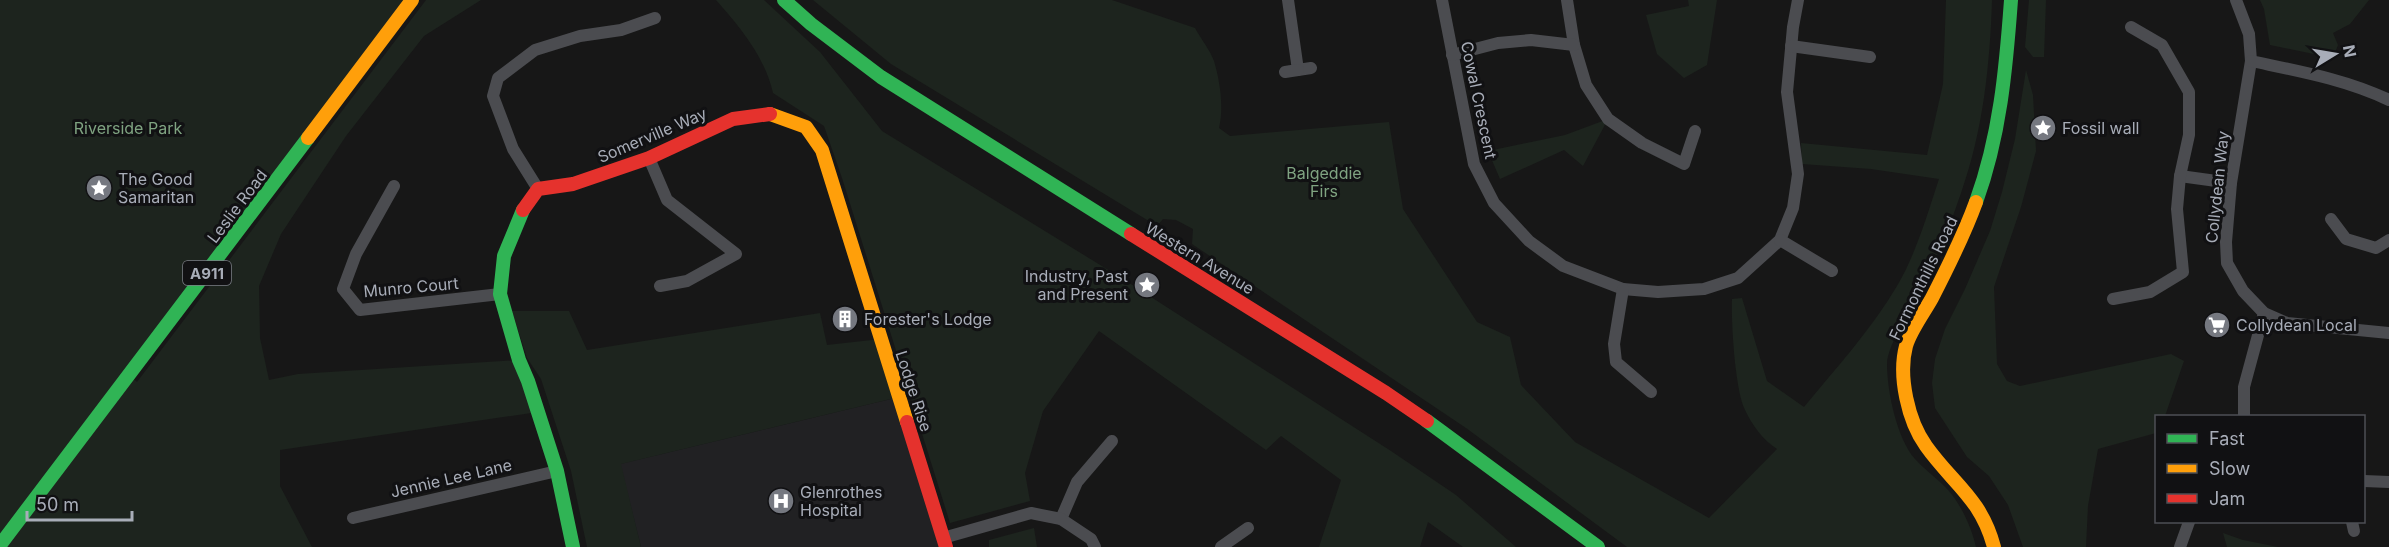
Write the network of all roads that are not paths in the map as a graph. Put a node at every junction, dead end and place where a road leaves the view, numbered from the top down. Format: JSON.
{"nodes":[{"id":1,"x":412,"y":0,"type":"edge"},
{"id":2,"x":784,"y":0,"type":"edge"},
{"id":3,"x":1288,"y":0,"type":"edge"},
{"id":4,"x":1442,"y":0,"type":"edge"},
{"id":5,"x":1567,"y":0,"type":"edge"},
{"id":6,"x":1798,"y":0,"type":"edge"},
{"id":7,"x":2011,"y":0,"type":"edge"},
{"id":8,"x":2236,"y":0,"type":"edge"},
{"id":9,"x":655,"y":18,"type":"dead end"},
{"id":10,"x":2132,"y":27,"type":"dead end"},
{"id":11,"x":1574,"y":45,"type":"junction"},
{"id":12,"x":1791,"y":46,"type":"junction"},
{"id":13,"x":1452,"y":55,"type":"junction"},
{"id":14,"x":1870,"y":57,"type":"dead end"},
{"id":15,"x":2251,"y":61,"type":"junction"},
{"id":16,"x":1311,"y":68,"type":"dead end"},
{"id":17,"x":1298,"y":70,"type":"junction"},
{"id":18,"x":1285,"y":72,"type":"dead end"},
{"id":19,"x":2389,"y":100,"type":"edge"},
{"id":20,"x":1695,"y":130,"type":"dead end"},
{"id":21,"x":817,"y":142,"type":"joint"},
{"id":22,"x":649,"y":158,"type":"junction"},
{"id":23,"x":2180,"y":176,"type":"junction"},
{"id":24,"x":2231,"y":183,"type":"junction"},
{"id":25,"x":394,"y":186,"type":"dead end"},
{"id":26,"x":538,"y":189,"type":"junction"},
{"id":27,"x":2331,"y":219,"type":"dead end"},
{"id":28,"x":1780,"y":240,"type":"junction"},
{"id":29,"x":2389,"y":240,"type":"edge"},
{"id":30,"x":1832,"y":271,"type":"dead end"},
{"id":31,"x":660,"y":286,"type":"dead end"},
{"id":32,"x":1623,"y":289,"type":"junction"},
{"id":33,"x":500,"y":294,"type":"junction"},
{"id":34,"x":2113,"y":298,"type":"dead end"},
{"id":35,"x":2264,"y":313,"type":"junction"},
{"id":36,"x":2389,"y":333,"type":"edge"},
{"id":37,"x":1651,"y":392,"type":"dead end"},
{"id":38,"x":2244,"y":415,"type":"edge"},
{"id":39,"x":1112,"y":441,"type":"dead end"},
{"id":40,"x":557,"y":471,"type":"junction"},
{"id":41,"x":2365,"y":481,"type":"edge"},
{"id":42,"x":2389,"y":482,"type":"edge"},
{"id":43,"x":353,"y":518,"type":"dead end"},
{"id":44,"x":1061,"y":519,"type":"junction"},
{"id":45,"x":2189,"y":523,"type":"edge"},
{"id":46,"x":1248,"y":528,"type":"dead end"},
{"id":47,"x":945,"y":543,"type":"edge"},
{"id":48,"x":0,"y":545,"type":"edge"},
{"id":49,"x":573,"y":547,"type":"edge"},
{"id":50,"x":1095,"y":547,"type":"edge"},
{"id":51,"x":1221,"y":547,"type":"edge"},
{"id":52,"x":1598,"y":547,"type":"edge"},
{"id":53,"x":1994,"y":547,"type":"edge"},
{"id":54,"x":2180,"y":547,"type":"edge"}],
"edges":[{"from":1,"to":48,"type":"street","name":"Leslie Road","number":"A911"},
{"from":2,"to":52,"type":"street","name":"Western Avenue"},
{"from":3,"to":17,"type":"street"},
{"from":4,"to":13,"type":"street","name":"Cowal Crescent"},
{"from":5,"to":11,"type":"street"},
{"from":6,"to":12,"type":"street","name":"Cowal Crescent"},
{"from":7,"to":53,"type":"street","name":"Formonthills Road"},
{"from":8,"to":15,"type":"street","name":"Collydean Way"},
{"from":9,"to":26,"type":"street"},
{"from":10,"to":23,"type":"street"},
{"from":11,"to":13,"type":"street"},
{"from":11,"to":20,"type":"street"},
{"from":12,"to":14,"type":"street"},
{"from":12,"to":28,"type":"street","name":"Cowal Crescent"},
{"from":13,"to":32,"type":"street","name":"Cowal Crescent"},
{"from":15,"to":19,"type":"street"},
{"from":15,"to":24,"type":"street","name":"Collydean Way"},
{"from":16,"to":17,"type":"street"},
{"from":17,"to":18,"type":"street"},
{"from":21,"to":22,"type":"street","name":"Somerville Way"},
{"from":21,"to":47,"type":"street","name":"Lodge Rise"},
{"from":22,"to":26,"type":"street","name":"Somerville Way"},
{"from":22,"to":31,"type":"street"},
{"from":23,"to":24,"type":"street"},
{"from":23,"to":34,"type":"street"},
{"from":24,"to":35,"type":"street","name":"Collydean Way"},
{"from":25,"to":33,"type":"street","name":"Munro Court"},
{"from":26,"to":33,"type":"street"},
{"from":27,"to":29,"type":"street"},
{"from":28,"to":30,"type":"street"},
{"from":28,"to":32,"type":"street","name":"Cowal Crescent"},
{"from":32,"to":37,"type":"street"},
{"from":33,"to":40,"type":"street"},
{"from":35,"to":36,"type":"street","name":"Collydean Way"},
{"from":35,"to":38,"type":"street"},
{"from":39,"to":44,"type":"street"},
{"from":40,"to":43,"type":"street","name":"Jennie Lee Lane"},
{"from":40,"to":49,"type":"street"},
{"from":41,"to":42,"type":"street"},
{"from":44,"to":47,"type":"street"},
{"from":44,"to":50,"type":"street"},
{"from":45,"to":54,"type":"street"},
{"from":46,"to":51,"type":"street"}]}
